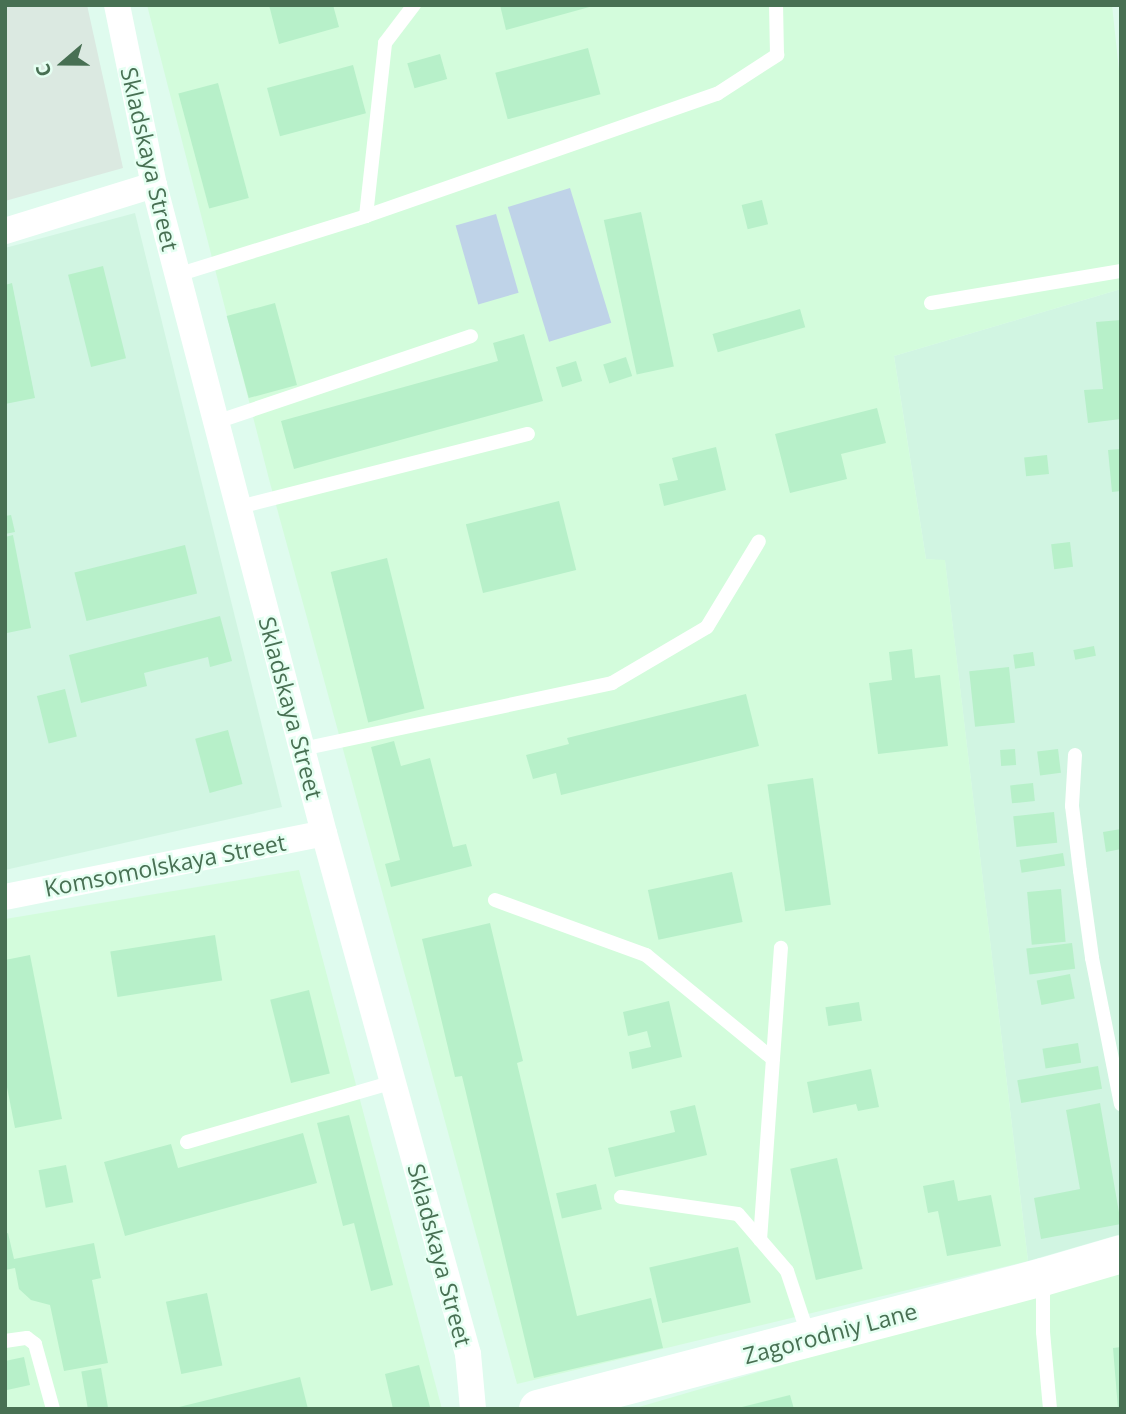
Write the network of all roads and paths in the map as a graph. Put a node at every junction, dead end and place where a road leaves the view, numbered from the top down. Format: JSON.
{"nodes":[{"id":1,"x":117,"y":5,"type":"edge"},
{"id":2,"x":414,"y":5,"type":"edge"},
{"id":3,"x":776,"y":5,"type":"edge"},
{"id":4,"x":154,"y":185,"type":"junction"},
{"id":5,"x":366,"y":216,"type":"junction"},
{"id":6,"x":5,"y":231,"type":"edge"},
{"id":7,"x":1121,"y":271,"type":"edge"},
{"id":8,"x":177,"y":275,"type":"junction"},
{"id":9,"x":931,"y":303,"type":"dead end"},
{"id":10,"x":471,"y":335,"type":"dead end"},
{"id":11,"x":216,"y":422,"type":"junction"},
{"id":12,"x":528,"y":435,"type":"dead end"},
{"id":13,"x":239,"y":508,"type":"junction"},
{"id":14,"x":759,"y":541,"type":"dead end"},
{"id":15,"x":302,"y":749,"type":"junction"},
{"id":16,"x":1075,"y":755,"type":"dead end"},
{"id":17,"x":324,"y":832,"type":"junction"},
{"id":18,"x":5,"y":897,"type":"edge"},
{"id":19,"x":495,"y":900,"type":"dead end"},
{"id":20,"x":781,"y":948,"type":"dead end"},
{"id":21,"x":773,"y":1059,"type":"junction"},
{"id":22,"x":393,"y":1082,"type":"junction"},
{"id":23,"x":1121,"y":1104,"type":"edge"},
{"id":24,"x":187,"y":1142,"type":"dead end"},
{"id":25,"x":621,"y":1197,"type":"dead end"},
{"id":26,"x":760,"y":1240,"type":"junction"},
{"id":27,"x":1121,"y":1254,"type":"edge"},
{"id":28,"x":1043,"y":1277,"type":"junction"},
{"id":29,"x":810,"y":1338,"type":"junction"},
{"id":30,"x":5,"y":1341,"type":"edge"},
{"id":31,"x":53,"y":1409,"type":"edge"},
{"id":32,"x":473,"y":1409,"type":"edge"},
{"id":33,"x":538,"y":1409,"type":"edge"},
{"id":34,"x":1050,"y":1409,"type":"edge"}],
"edges":[{"from":1,"to":4,"type":"street","name":"Skladskaya Street"},
{"from":2,"to":5,"type":"lane"},
{"from":3,"to":5,"type":"lane"},
{"from":4,"to":6,"type":"street"},
{"from":4,"to":8,"type":"street","name":"Skladskaya Street"},
{"from":5,"to":8,"type":"lane"},
{"from":7,"to":9,"type":"lane"},
{"from":8,"to":11,"type":"street","name":"Skladskaya Street"},
{"from":10,"to":11,"type":"lane"},
{"from":11,"to":13,"type":"street","name":"Skladskaya Street"},
{"from":12,"to":13,"type":"lane"},
{"from":13,"to":15,"type":"street","name":"Skladskaya Street"},
{"from":14,"to":15,"type":"lane"},
{"from":15,"to":17,"type":"street","name":"Skladskaya Street"},
{"from":16,"to":23,"type":"lane"},
{"from":17,"to":18,"type":"street","name":"Komsomolskaya Street"},
{"from":17,"to":22,"type":"street","name":"Skladskaya Street"},
{"from":19,"to":21,"type":"lane"},
{"from":20,"to":21,"type":"lane"},
{"from":21,"to":26,"type":"lane"},
{"from":22,"to":24,"type":"lane"},
{"from":22,"to":32,"type":"street","name":"Skladskaya Street"},
{"from":25,"to":26,"type":"lane"},
{"from":26,"to":29,"type":"lane"},
{"from":27,"to":28,"type":"street","name":"Zagorodniy Lane"},
{"from":28,"to":29,"type":"street","name":"Zagorodniy Lane"},
{"from":28,"to":34,"type":"lane"},
{"from":29,"to":33,"type":"street","name":"Zagorodniy Lane"},
{"from":30,"to":31,"type":"lane"}]}
